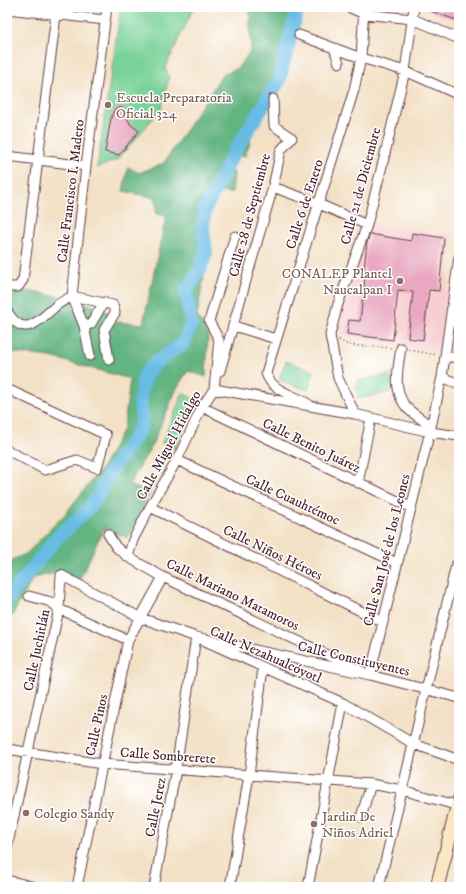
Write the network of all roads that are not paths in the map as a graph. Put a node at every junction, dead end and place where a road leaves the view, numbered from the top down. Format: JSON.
{"nodes":[{"id":1,"x":107,"y":7,"type":"edge"},
{"id":2,"x":348,"y":7,"type":"edge"},
{"id":3,"x":414,"y":7,"type":"edge"},
{"id":4,"x":7,"y":9,"type":"edge"},
{"id":5,"x":56,"y":10,"type":"edge"},
{"id":6,"x":364,"y":10,"type":"edge"},
{"id":7,"x":413,"y":19,"type":"junction"},
{"id":8,"x":105,"y":20,"type":"junction"},
{"id":9,"x":299,"y":35,"type":"dead end"},
{"id":10,"x":459,"y":39,"type":"edge"},
{"id":11,"x":334,"y":48,"type":"junction"},
{"id":12,"x":361,"y":58,"type":"junction"},
{"id":13,"x":339,"y":63,"type":"dead end"},
{"id":14,"x":405,"y":71,"type":"junction"},
{"id":15,"x":459,"y":95,"type":"edge"},
{"id":16,"x":274,"y":99,"type":"dead end"},
{"id":17,"x":7,"y":156,"type":"edge"},
{"id":18,"x":37,"y":159,"type":"junction"},
{"id":19,"x":86,"y":166,"type":"junction"},
{"id":20,"x":273,"y":187,"type":"junction"},
{"id":21,"x":319,"y":204,"type":"junction"},
{"id":22,"x":367,"y":225,"type":"junction"},
{"id":23,"x":235,"y":236,"type":"dead end"},
{"id":24,"x":459,"y":257,"type":"edge"},
{"id":25,"x":11,"y":288,"type":"edge"},
{"id":26,"x":72,"y":296,"type":"junction"},
{"id":27,"x":104,"y":302,"type":"junction"},
{"id":28,"x":7,"y":311,"type":"edge"},
{"id":29,"x":84,"y":326,"type":"junction"},
{"id":30,"x":234,"y":326,"type":"junction"},
{"id":31,"x":276,"y":339,"type":"junction"},
{"id":32,"x":400,"y":348,"type":"dead end"},
{"id":33,"x":90,"y":356,"type":"dead end"},
{"id":34,"x":445,"y":356,"type":"junction"},
{"id":35,"x":459,"y":358,"type":"edge"},
{"id":36,"x":109,"y":360,"type":"dead end"},
{"id":37,"x":442,"y":377,"type":"junction"},
{"id":38,"x":459,"y":384,"type":"edge"},
{"id":39,"x":214,"y":389,"type":"junction"},
{"id":40,"x":7,"y":390,"type":"edge"},
{"id":41,"x":311,"y":406,"type":"junction"},
{"id":42,"x":202,"y":407,"type":"junction"},
{"id":43,"x":355,"y":414,"type":"junction"},
{"id":44,"x":371,"y":418,"type":"junction"},
{"id":45,"x":431,"y":430,"type":"junction"},
{"id":46,"x":459,"y":436,"type":"edge"},
{"id":47,"x":7,"y":450,"type":"edge"},
{"id":48,"x":177,"y":460,"type":"junction"},
{"id":49,"x":358,"y":483,"type":"junction"},
{"id":50,"x":150,"y":507,"type":"junction"},
{"id":51,"x":410,"y":507,"type":"junction"},
{"id":52,"x":108,"y":534,"type":"dead end"},
{"id":53,"x":128,"y":557,"type":"junction"},
{"id":54,"x":398,"y":563,"type":"junction"},
{"id":55,"x":456,"y":565,"type":"dead end"},
{"id":56,"x":61,"y":575,"type":"junction"},
{"id":57,"x":163,"y":577,"type":"junction"},
{"id":58,"x":29,"y":596,"type":"dead end"},
{"id":59,"x":51,"y":602,"type":"junction"},
{"id":60,"x":59,"y":609,"type":"junction"},
{"id":61,"x":141,"y":618,"type":"junction"},
{"id":62,"x":384,"y":622,"type":"junction"},
{"id":63,"x":196,"y":637,"type":"junction"},
{"id":64,"x":128,"y":640,"type":"junction"},
{"id":65,"x":263,"y":668,"type":"junction"},
{"id":66,"x":370,"y":675,"type":"junction"},
{"id":67,"x":426,"y":690,"type":"junction"},
{"id":68,"x":459,"y":698,"type":"edge"},
{"id":69,"x":343,"y":703,"type":"junction"},
{"id":70,"x":414,"y":744,"type":"junction"},
{"id":71,"x":7,"y":749,"type":"edge"},
{"id":72,"x":27,"y":752,"type":"junction"},
{"id":73,"x":459,"y":760,"type":"edge"},
{"id":74,"x":102,"y":764,"type":"junction"},
{"id":75,"x":176,"y":769,"type":"junction"},
{"id":76,"x":249,"y":775,"type":"junction"},
{"id":77,"x":328,"y":781,"type":"junction"},
{"id":78,"x":371,"y":784,"type":"junction"},
{"id":79,"x":402,"y":790,"type":"junction"},
{"id":80,"x":459,"y":804,"type":"edge"},
{"id":81,"x":361,"y":817,"type":"dead end"},
{"id":82,"x":7,"y":848,"type":"edge"},
{"id":83,"x":7,"y":880,"type":"edge"},
{"id":84,"x":35,"y":887,"type":"edge"},
{"id":85,"x":77,"y":887,"type":"edge"},
{"id":86,"x":154,"y":887,"type":"edge"},
{"id":87,"x":230,"y":887,"type":"edge"},
{"id":88,"x":308,"y":887,"type":"edge"},
{"id":89,"x":379,"y":887,"type":"edge"},
{"id":90,"x":437,"y":887,"type":"edge"}],
"edges":[{"from":1,"to":8,"type":"street","name":"Calle Francisco I. Madero"},
{"from":2,"to":6,"type":"street"},
{"from":3,"to":7,"type":"street","name":"Calle 21 de Diciembre"},
{"from":4,"to":5,"type":"street"},
{"from":5,"to":8,"type":"street"},
{"from":5,"to":18,"type":"street"},
{"from":6,"to":7,"type":"street"},
{"from":6,"to":12,"type":"street","name":"Calle 6 de Enero"},
{"from":7,"to":10,"type":"street"},
{"from":7,"to":14,"type":"street","name":"Calle 21 de Diciembre"},
{"from":8,"to":19,"type":"street","name":"Calle Francisco I. Madero"},
{"from":9,"to":11,"type":"street"},
{"from":11,"to":12,"type":"street"},
{"from":11,"to":13,"type":"street"},
{"from":12,"to":14,"type":"street"},
{"from":12,"to":21,"type":"street","name":"Calle 6 de Enero"},
{"from":14,"to":15,"type":"street"},
{"from":14,"to":22,"type":"street","name":"Calle 21 de Diciembre"},
{"from":16,"to":20,"type":"street","name":"Calle 28 de Septiembre"},
{"from":17,"to":18,"type":"street"},
{"from":18,"to":19,"type":"street"},
{"from":18,"to":25,"type":"street"},
{"from":19,"to":26,"type":"street","name":"Calle Francisco I. Madero"},
{"from":20,"to":21,"type":"street"},
{"from":20,"to":30,"type":"street","name":"Calle 28 de Septiembre"},
{"from":21,"to":22,"type":"street"},
{"from":21,"to":31,"type":"street","name":"Calle 6 de Enero"},
{"from":22,"to":43,"type":"street","name":"Calle 21 de Diciembre"},
{"from":23,"to":39,"type":"street","name":"Calle Miguel Hidalgo"},
{"from":24,"to":34,"type":"street","name":"Calle San José de los Leones"},
{"from":26,"to":27,"type":"street"},
{"from":26,"to":28,"type":"street"},
{"from":26,"to":29,"type":"street"},
{"from":27,"to":29,"type":"street"},
{"from":27,"to":36,"type":"street"},
{"from":29,"to":33,"type":"street"},
{"from":30,"to":31,"type":"street"},
{"from":30,"to":39,"type":"street","name":"Calle 28 de Septiembre"},
{"from":31,"to":41,"type":"street","name":"Calle 6 de Enero"},
{"from":32,"to":45,"type":"street"},
{"from":34,"to":35,"type":"street"},
{"from":34,"to":37,"type":"street","name":"Calle San José de los Leones"},
{"from":37,"to":38,"type":"street"},
{"from":37,"to":45,"type":"street","name":"Calle San José de los Leones"},
{"from":39,"to":41,"type":"street"},
{"from":39,"to":42,"type":"street","name":"Calle Miguel Hidalgo"},
{"from":40,"to":47,"type":"street"},
{"from":41,"to":43,"type":"street"},
{"from":42,"to":48,"type":"street","name":"Calle Miguel Hidalgo"},
{"from":42,"to":49,"type":"street","name":"Calle Benito Juárez"},
{"from":43,"to":44,"type":"street"},
{"from":44,"to":45,"type":"street"},
{"from":44,"to":49,"type":"street"},
{"from":45,"to":46,"type":"street"},
{"from":45,"to":51,"type":"street","name":"Calle San José de los Leones"},
{"from":48,"to":50,"type":"street","name":"Calle Miguel Hidalgo"},
{"from":48,"to":54,"type":"street","name":"Calle Cuauhtémoc"},
{"from":49,"to":51,"type":"street","name":"Calle Benito Juárez"},
{"from":50,"to":53,"type":"street","name":"Calle Miguel Hidalgo"},
{"from":50,"to":62,"type":"street","name":"Calle Niños Héroes"},
{"from":51,"to":54,"type":"street","name":"Calle San José de los Leones"},
{"from":52,"to":53,"type":"street","name":"Calle Mariano Matamoros"},
{"from":53,"to":57,"type":"street","name":"Calle Mariano Matamoros"},
{"from":54,"to":62,"type":"street","name":"Calle San José de los Leones"},
{"from":55,"to":67,"type":"street"},
{"from":56,"to":59,"type":"street"},
{"from":56,"to":60,"type":"street","name":"Calle Juchitlán"},
{"from":56,"to":61,"type":"street","name":"Calle Nezahualcóyotl"},
{"from":57,"to":61,"type":"street","name":"Calle Pinos"},
{"from":57,"to":66,"type":"street","name":"Calle Mariano Matamoros"},
{"from":58,"to":59,"type":"street"},
{"from":59,"to":60,"type":"street"},
{"from":60,"to":64,"type":"street"},
{"from":60,"to":72,"type":"street","name":"Calle Juchitlán"},
{"from":61,"to":63,"type":"street","name":"Calle Nezahualcóyotl"},
{"from":61,"to":64,"type":"street","name":"Calle Pinos"},
{"from":62,"to":66,"type":"street","name":"Calle San José de los Leones"},
{"from":63,"to":65,"type":"street","name":"Calle Nezahualcóyotl"},
{"from":63,"to":66,"type":"street","name":"Calle Constituyentes"},
{"from":63,"to":75,"type":"street","name":"Calle Jerez"},
{"from":64,"to":74,"type":"street","name":"Calle Pinos"},
{"from":65,"to":69,"type":"street","name":"Calle Nezahualcóyotl"},
{"from":65,"to":76,"type":"street"},
{"from":66,"to":67,"type":"street","name":"Calle Constituyentes"},
{"from":67,"to":68,"type":"street","name":"Calle Constituyentes"},
{"from":67,"to":70,"type":"street"},
{"from":69,"to":70,"type":"street","name":"Calle Nezahualcóyotl"},
{"from":69,"to":77,"type":"street"},
{"from":70,"to":73,"type":"street","name":"Calle Nezahualcóyotl"},
{"from":70,"to":79,"type":"street"},
{"from":71,"to":72,"type":"street","name":"Calle Sombrerete"},
{"from":72,"to":74,"type":"street","name":"Calle Sombrerete"},
{"from":72,"to":82,"type":"street","name":"Calle Juchitlán"},
{"from":74,"to":75,"type":"street","name":"Calle Sombrerete"},
{"from":74,"to":85,"type":"street","name":"Calle Pinos"},
{"from":75,"to":76,"type":"street","name":"Calle Sombrerete"},
{"from":75,"to":86,"type":"street","name":"Calle Jerez"},
{"from":76,"to":77,"type":"street","name":"Calle Sombrerete"},
{"from":76,"to":87,"type":"street"},
{"from":77,"to":78,"type":"street","name":"Calle Sombrerete"},
{"from":77,"to":88,"type":"street"},
{"from":78,"to":79,"type":"street","name":"Calle Sombrerete"},
{"from":78,"to":81,"type":"street"},
{"from":79,"to":80,"type":"street","name":"Calle Sombrerete"},
{"from":79,"to":89,"type":"street"},
{"from":80,"to":90,"type":"main road"},
{"from":83,"to":84,"type":"street"}]}
